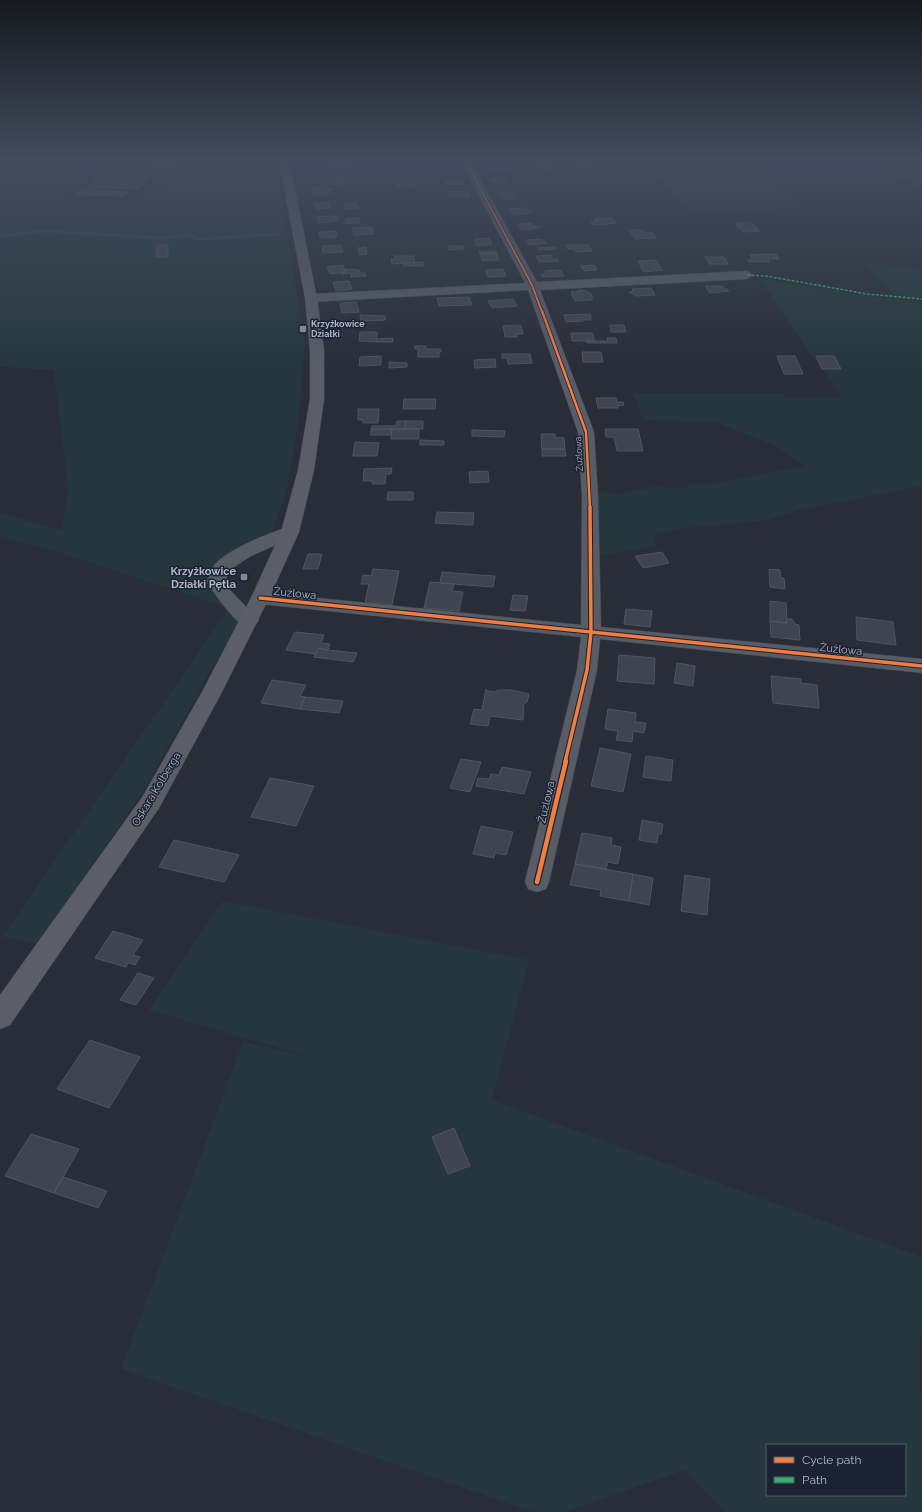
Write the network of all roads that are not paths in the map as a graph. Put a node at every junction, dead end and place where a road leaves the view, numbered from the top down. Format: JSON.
{"nodes":[{"id":1,"x":298,"y":231,"type":"edge"},
{"id":2,"x":503,"y":231,"type":"edge"},
{"id":3,"x":747,"y":275,"type":"dead end"},
{"id":4,"x":532,"y":285,"type":"junction"},
{"id":5,"x":311,"y":298,"type":"junction"},
{"id":6,"x":290,"y":532,"type":"junction"},
{"id":7,"x":260,"y":598,"type":"junction"},
{"id":8,"x":249,"y":620,"type":"junction"},
{"id":9,"x":591,"y":632,"type":"junction"},
{"id":10,"x":922,"y":666,"type":"edge"},
{"id":11,"x":537,"y":882,"type":"dead end"},
{"id":12,"x":0,"y":1016,"type":"edge"}],
"edges":[{"from":1,"to":5,"type":"main road"},
{"from":2,"to":4,"type":"street","name":"Żużlowa"},
{"from":3,"to":4,"type":"street"},
{"from":4,"to":5,"type":"street"},
{"from":4,"to":9,"type":"street","name":"Żużlowa"},
{"from":5,"to":6,"type":"main road","name":"Oskara Kolberga"},
{"from":6,"to":7,"type":"main road","name":"Oskara Kolberga"},
{"from":6,"to":8,"type":"street"},
{"from":7,"to":8,"type":"main road","name":"Oskara Kolberga"},
{"from":7,"to":9,"type":"street","name":"Żużlowa"},
{"from":8,"to":12,"type":"main road","name":"Oskara Kolberga"},
{"from":9,"to":10,"type":"street","name":"Żużlowa"},
{"from":9,"to":11,"type":"street","name":"Żużlowa"}]}
